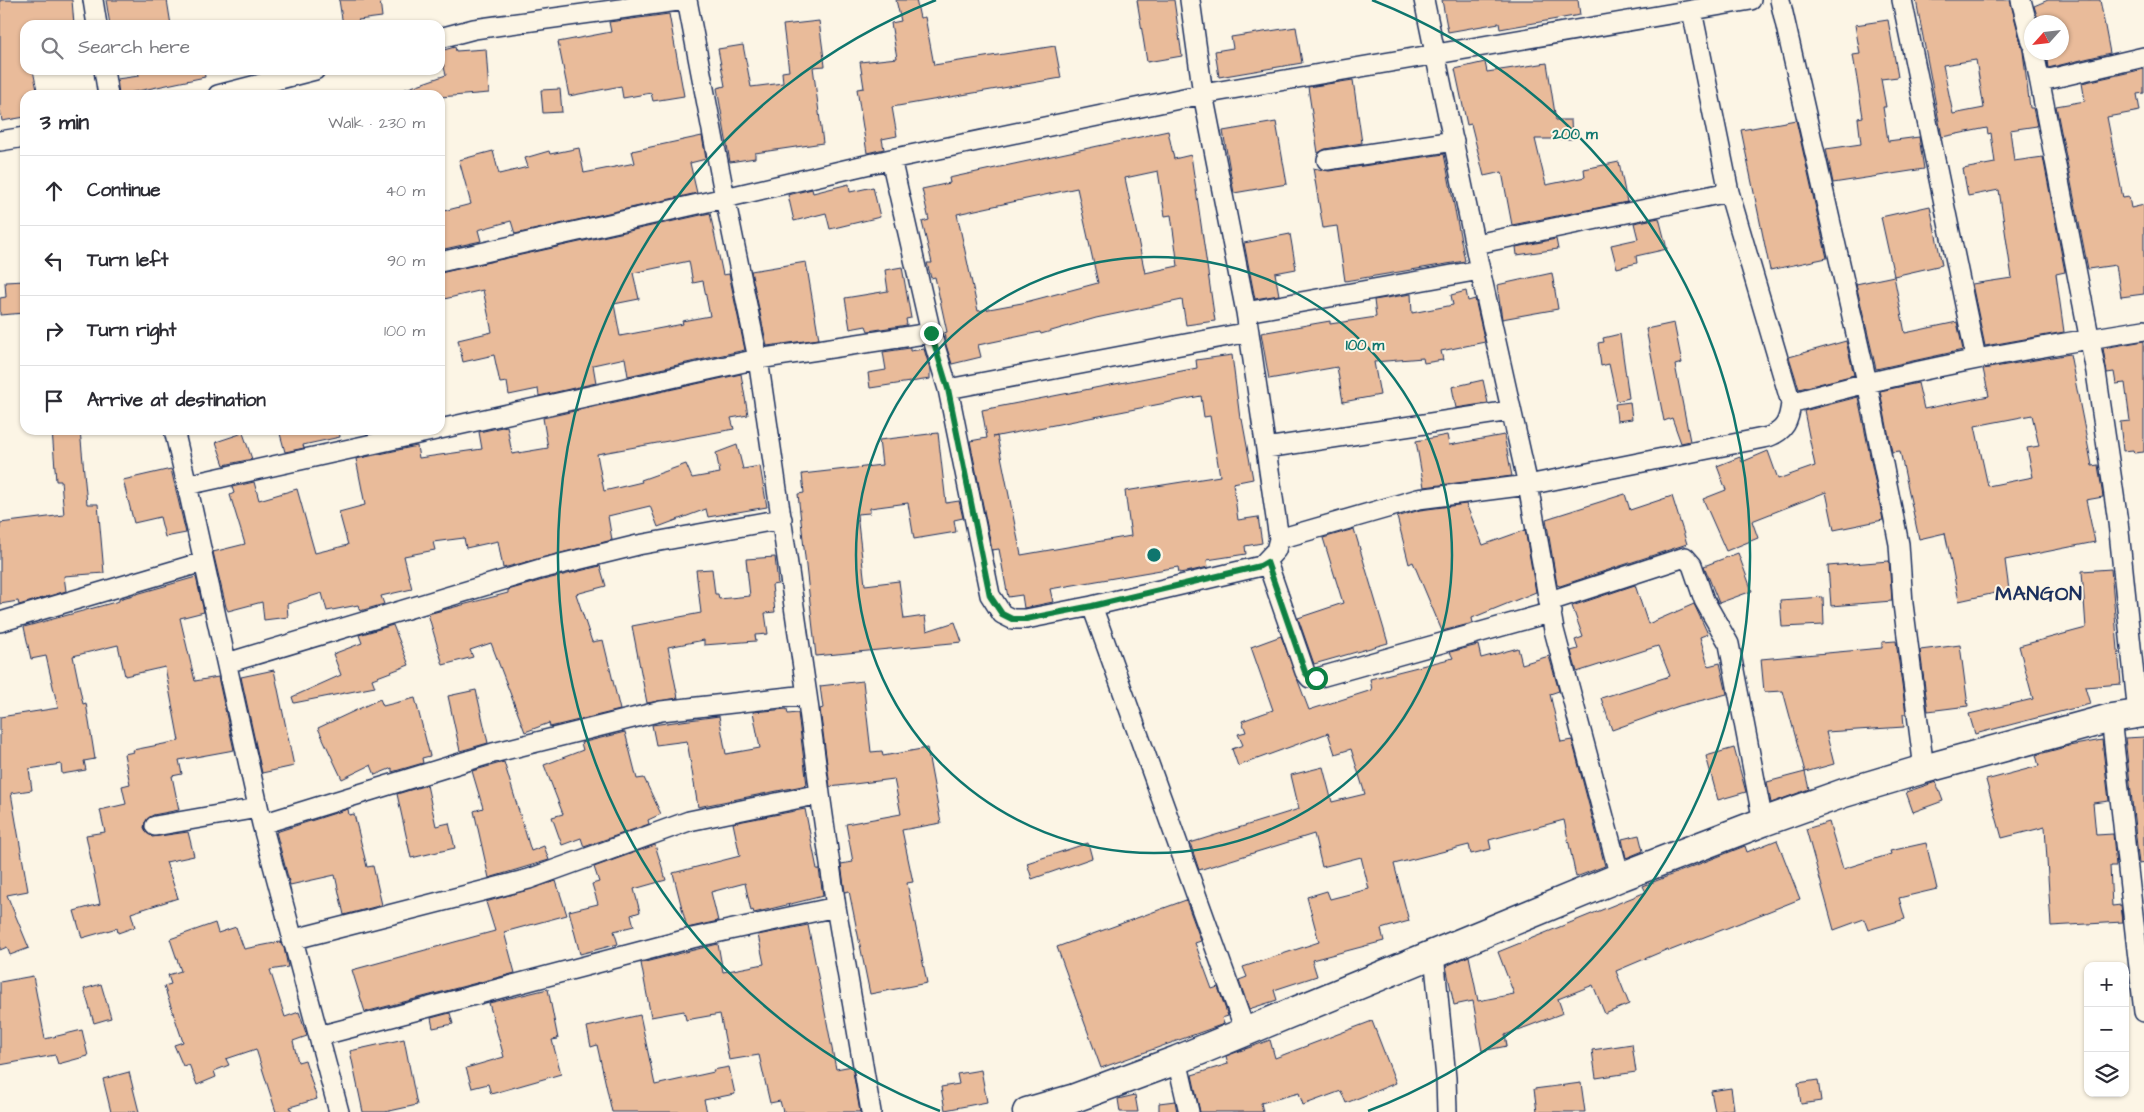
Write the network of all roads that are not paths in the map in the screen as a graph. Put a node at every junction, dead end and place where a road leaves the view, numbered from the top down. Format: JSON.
{"nodes":[{"id":1,"x":93,"y":0,"type":"edge"},
{"id":2,"x":686,"y":0,"type":"edge"},
{"id":3,"x":1190,"y":0,"type":"edge"},
{"id":4,"x":1424,"y":0,"type":"edge"},
{"id":5,"x":1751,"y":0,"type":"edge"},
{"id":6,"x":1780,"y":0,"type":"edge"},
{"id":7,"x":1902,"y":0,"type":"edge"},
{"id":8,"x":2021,"y":0,"type":"edge"},
{"id":9,"x":1692,"y":11,"type":"junction"},
{"id":10,"x":2025,"y":15,"type":"edge"},
{"id":11,"x":96,"y":20,"type":"edge"},
{"id":12,"x":445,"y":37,"type":"edge"},
{"id":13,"x":1435,"y":55,"type":"junction"},
{"id":14,"x":2144,"y":58,"type":"edge"},
{"id":15,"x":2036,"y":60,"type":"edge"},
{"id":16,"x":105,"y":75,"type":"edge"},
{"id":17,"x":296,"y":75,"type":"edge"},
{"id":18,"x":2041,"y":81,"type":"junction"},
{"id":19,"x":107,"y":90,"type":"edge"},
{"id":20,"x":237,"y":90,"type":"edge"},
{"id":21,"x":1203,"y":94,"type":"junction"},
{"id":22,"x":20,"y":138,"type":"edge"},
{"id":23,"x":0,"y":141,"type":"edge"},
{"id":24,"x":1454,"y":141,"type":"junction"},
{"id":25,"x":891,"y":159,"type":"junction"},
{"id":26,"x":1327,"y":160,"type":"dead end"},
{"id":27,"x":1729,"y":192,"type":"junction"},
{"id":28,"x":725,"y":198,"type":"junction"},
{"id":29,"x":1476,"y":244,"type":"junction"},
{"id":30,"x":445,"y":261,"type":"edge"},
{"id":31,"x":1480,"y":270,"type":"junction"},
{"id":32,"x":1246,"y":312,"type":"junction"},
{"id":33,"x":2144,"y":330,"type":"edge"},
{"id":34,"x":1249,"y":332,"type":"junction"},
{"id":35,"x":931,"y":333,"type":"junction"},
{"id":36,"x":2089,"y":339,"type":"junction"},
{"id":37,"x":1976,"y":358,"type":"junction"},
{"id":38,"x":758,"y":359,"type":"junction"},
{"id":39,"x":1867,"y":382,"type":"junction"},
{"id":40,"x":948,"y":389,"type":"junction"},
{"id":41,"x":1791,"y":403,"type":"junction"},
{"id":42,"x":1510,"y":411,"type":"junction"},
{"id":43,"x":445,"y":428,"type":"edge"},
{"id":44,"x":175,"y":435,"type":"edge"},
{"id":45,"x":415,"y":435,"type":"edge"},
{"id":46,"x":1266,"y":448,"type":"junction"},
{"id":47,"x":187,"y":485,"type":"junction"},
{"id":48,"x":1528,"y":485,"type":"junction"},
{"id":49,"x":782,"y":519,"type":"junction"},
{"id":50,"x":1279,"y":539,"type":"junction"},
{"id":51,"x":203,"y":562,"type":"junction"},
{"id":52,"x":1267,"y":562,"type":"junction"},
{"id":53,"x":1092,"y":606,"type":"junction"},
{"id":54,"x":1551,"y":606,"type":"junction"},
{"id":55,"x":0,"y":622,"type":"edge"},
{"id":56,"x":226,"y":663,"type":"junction"},
{"id":57,"x":807,"y":695,"type":"junction"},
{"id":58,"x":2141,"y":713,"type":"edge"},
{"id":59,"x":2111,"y":718,"type":"junction"},
{"id":60,"x":1924,"y":769,"type":"junction"},
{"id":61,"x":820,"y":794,"type":"junction"},
{"id":62,"x":260,"y":816,"type":"junction"},
{"id":63,"x":1763,"y":822,"type":"junction"},
{"id":64,"x":154,"y":826,"type":"dead end"},
{"id":65,"x":1620,"y":878,"type":"junction"},
{"id":66,"x":836,"y":907,"type":"junction"},
{"id":67,"x":291,"y":940,"type":"junction"},
{"id":68,"x":1434,"y":954,"type":"junction"},
{"id":69,"x":2144,"y":1012,"type":"edge"},
{"id":70,"x":1245,"y":1030,"type":"junction"},
{"id":71,"x":319,"y":1036,"type":"junction"},
{"id":72,"x":1177,"y":1060,"type":"junction"},
{"id":73,"x":1073,"y":1105,"type":"edge"},
{"id":74,"x":339,"y":1112,"type":"edge"},
{"id":75,"x":871,"y":1112,"type":"edge"},
{"id":76,"x":1027,"y":1112,"type":"edge"},
{"id":77,"x":1188,"y":1112,"type":"edge"},
{"id":78,"x":1447,"y":1112,"type":"edge"}],
"edges":[{"from":1,"to":11,"type":"street"},
{"from":2,"to":12,"type":"street"},
{"from":2,"to":28,"type":"street"},
{"from":3,"to":21,"type":"street"},
{"from":4,"to":13,"type":"street"},
{"from":5,"to":9,"type":"street"},
{"from":6,"to":39,"type":"street"},
{"from":7,"to":37,"type":"street"},
{"from":8,"to":10,"type":"street"},
{"from":9,"to":13,"type":"street"},
{"from":9,"to":27,"type":"street"},
{"from":13,"to":21,"type":"street"},
{"from":13,"to":24,"type":"street"},
{"from":14,"to":18,"type":"street"},
{"from":15,"to":18,"type":"street"},
{"from":16,"to":19,"type":"street"},
{"from":17,"to":20,"type":"street"},
{"from":18,"to":36,"type":"street"},
{"from":21,"to":25,"type":"street"},
{"from":21,"to":32,"type":"street"},
{"from":22,"to":23,"type":"street"},
{"from":24,"to":26,"type":"street"},
{"from":24,"to":29,"type":"street"},
{"from":25,"to":28,"type":"street"},
{"from":25,"to":35,"type":"street"},
{"from":27,"to":29,"type":"street"},
{"from":27,"to":41,"type":"street"},
{"from":28,"to":30,"type":"street"},
{"from":28,"to":38,"type":"street"},
{"from":29,"to":31,"type":"street"},
{"from":31,"to":32,"type":"street"},
{"from":31,"to":42,"type":"street"},
{"from":32,"to":34,"type":"street"},
{"from":33,"to":36,"type":"street"},
{"from":34,"to":40,"type":"street"},
{"from":34,"to":46,"type":"street"},
{"from":35,"to":38,"type":"street"},
{"from":35,"to":40,"type":"street"},
{"from":36,"to":37,"type":"street"},
{"from":36,"to":58,"type":"street"},
{"from":37,"to":39,"type":"street"},
{"from":38,"to":43,"type":"street"},
{"from":38,"to":49,"type":"street"},
{"from":39,"to":41,"type":"street"},
{"from":39,"to":60,"type":"street"},
{"from":40,"to":53,"type":"street"},
{"from":41,"to":48,"type":"street"},
{"from":42,"to":46,"type":"street"},
{"from":42,"to":48,"type":"street"},
{"from":44,"to":47,"type":"street"},
{"from":45,"to":47,"type":"street"},
{"from":46,"to":50,"type":"street"},
{"from":47,"to":51,"type":"street"},
{"from":48,"to":50,"type":"street"},
{"from":48,"to":54,"type":"street"},
{"from":49,"to":56,"type":"street"},
{"from":49,"to":57,"type":"street"},
{"from":50,"to":52,"type":"street"},
{"from":51,"to":55,"type":"street"},
{"from":51,"to":56,"type":"street"},
{"from":52,"to":53,"type":"street"},
{"from":52,"to":54,"type":"street"},
{"from":53,"to":70,"type":"street"},
{"from":54,"to":63,"type":"street"},
{"from":54,"to":65,"type":"street"},
{"from":56,"to":62,"type":"street"},
{"from":57,"to":61,"type":"street"},
{"from":57,"to":62,"type":"street"},
{"from":58,"to":59,"type":"highway"},
{"from":59,"to":60,"type":"highway"},
{"from":59,"to":69,"type":"street"},
{"from":60,"to":63,"type":"highway"},
{"from":61,"to":66,"type":"street"},
{"from":61,"to":67,"type":"street"},
{"from":62,"to":64,"type":"street"},
{"from":62,"to":67,"type":"street"},
{"from":63,"to":65,"type":"highway"},
{"from":65,"to":68,"type":"highway"},
{"from":66,"to":71,"type":"street"},
{"from":66,"to":75,"type":"street"},
{"from":67,"to":71,"type":"street"},
{"from":68,"to":70,"type":"highway"},
{"from":68,"to":78,"type":"street"},
{"from":70,"to":72,"type":"highway"},
{"from":71,"to":74,"type":"street"},
{"from":72,"to":73,"type":"highway"},
{"from":72,"to":77,"type":"street"},
{"from":73,"to":76,"type":"highway"}]}
